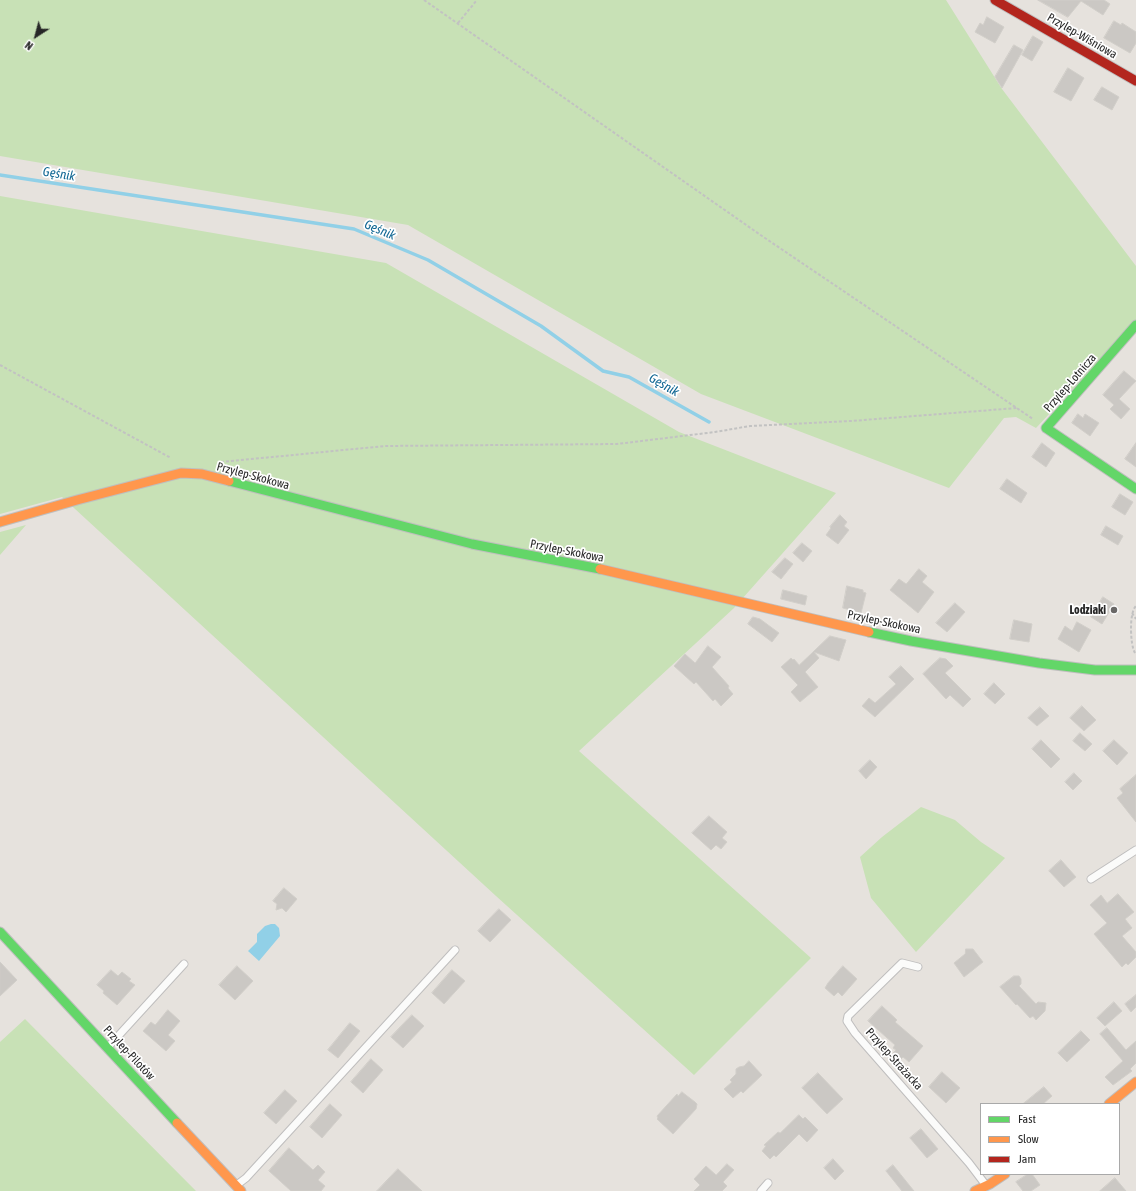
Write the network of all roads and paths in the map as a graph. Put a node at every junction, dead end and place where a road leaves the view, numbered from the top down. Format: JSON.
{"nodes":[{"id":1,"x":424,"y":0,"type":"edge"},
{"id":2,"x":477,"y":0,"type":"edge"},
{"id":3,"x":994,"y":0,"type":"edge"},
{"id":4,"x":458,"y":23,"type":"junction"},
{"id":5,"x":1136,"y":81,"type":"edge"},
{"id":6,"x":1136,"y":325,"type":"edge"},
{"id":7,"x":0,"y":365,"type":"edge"},
{"id":8,"x":1017,"y":408,"type":"junction"},
{"id":9,"x":1046,"y":428,"type":"junction"},
{"id":10,"x":172,"y":458,"type":"dead end"},
{"id":11,"x":216,"y":462,"type":"dead end"},
{"id":12,"x":1136,"y":489,"type":"edge"},
{"id":13,"x":0,"y":522,"type":"edge"},
{"id":14,"x":1136,"y":606,"type":"edge"},
{"id":15,"x":1132,"y":613,"type":"junction"},
{"id":16,"x":1136,"y":619,"type":"edge"},
{"id":17,"x":1136,"y":654,"type":"edge"},
{"id":18,"x":1136,"y":670,"type":"edge"},
{"id":19,"x":1136,"y":850,"type":"edge"},
{"id":20,"x":1092,"y":879,"type":"dead end"},
{"id":21,"x":0,"y":932,"type":"edge"},
{"id":22,"x":455,"y":950,"type":"dead end"},
{"id":23,"x":184,"y":964,"type":"dead end"},
{"id":24,"x":918,"y":967,"type":"dead end"},
{"id":25,"x":108,"y":1047,"type":"junction"},
{"id":26,"x":1136,"y":1082,"type":"edge"},
{"id":27,"x":1110,"y":1103,"type":"edge"},
{"id":28,"x":1003,"y":1175,"type":"edge"},
{"id":29,"x":768,"y":1183,"type":"dead end"},
{"id":30,"x":987,"y":1185,"type":"junction"},
{"id":31,"x":239,"y":1188,"type":"edge"},
{"id":32,"x":761,"y":1191,"type":"edge"},
{"id":33,"x":975,"y":1191,"type":"edge"}],
"edges":[{"from":1,"to":4,"type":"path"},
{"from":2,"to":4,"type":"path"},
{"from":3,"to":5,"type":"street","name":"Przylep-Wiśniowa"},
{"from":4,"to":8,"type":"path"},
{"from":6,"to":9,"type":"street","name":"Przylep-Lotnicza"},
{"from":7,"to":10,"type":"path"},
{"from":8,"to":9,"type":"path"},
{"from":8,"to":11,"type":"path"},
{"from":9,"to":12,"type":"street","name":"Przylep-Lotnicza"},
{"from":13,"to":18,"type":"street","name":"Przylep-Skokowa"},
{"from":14,"to":15,"type":"path"},
{"from":15,"to":16,"type":"path"},
{"from":15,"to":17,"type":"path"},
{"from":19,"to":20,"type":"lane"},
{"from":21,"to":25,"type":"street","name":"Przylep-Pilotów"},
{"from":22,"to":31,"type":"lane"},
{"from":23,"to":25,"type":"lane"},
{"from":24,"to":30,"type":"lane","name":"Przylep-Strażacka"},
{"from":25,"to":31,"type":"street","name":"Przylep-Pilotów"},
{"from":26,"to":27,"type":"street"},
{"from":28,"to":30,"type":"street"},
{"from":29,"to":32,"type":"lane"},
{"from":30,"to":33,"type":"street"}]}
